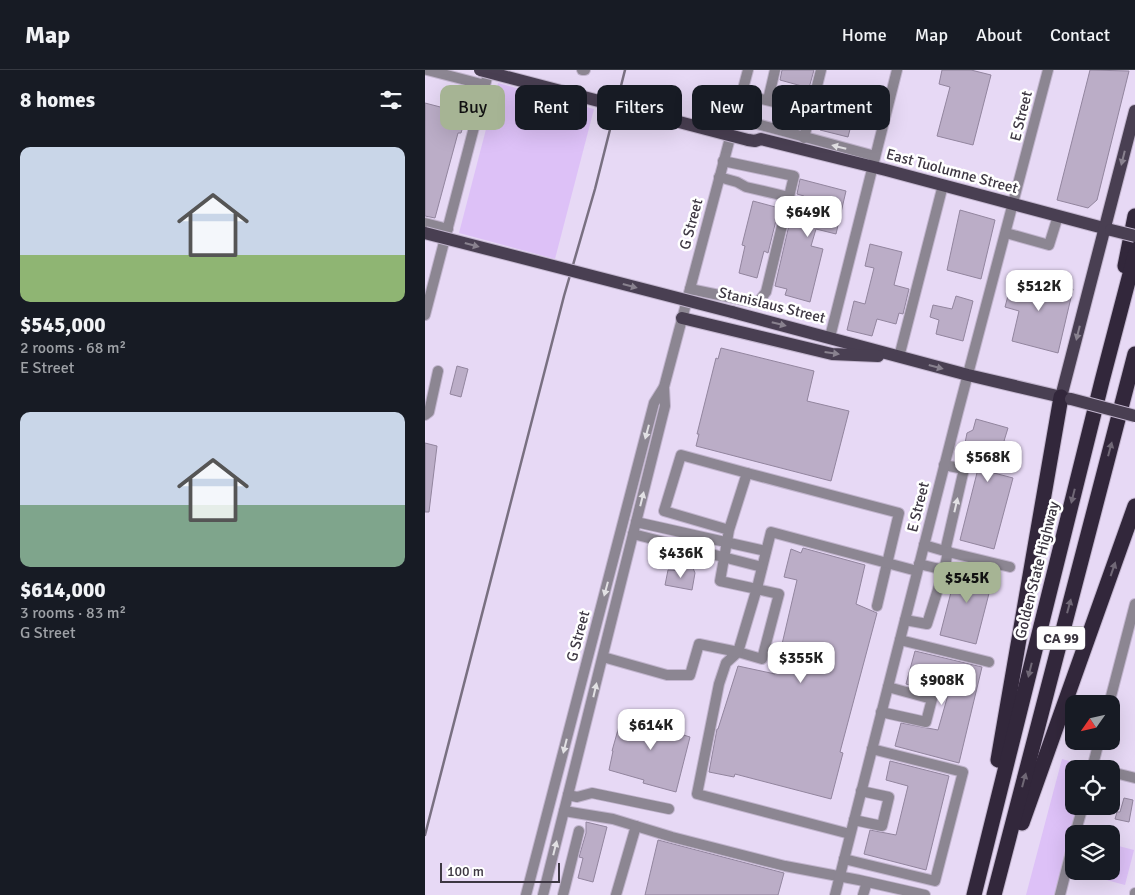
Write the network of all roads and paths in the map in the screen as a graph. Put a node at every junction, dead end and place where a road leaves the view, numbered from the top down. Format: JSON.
{"nodes":[{"id":1,"x":427,"y":70,"type":"edge"},
{"id":2,"x":480,"y":70,"type":"edge"},
{"id":3,"x":489,"y":70,"type":"edge"},
{"id":4,"x":507,"y":70,"type":"edge"},
{"id":5,"x":748,"y":70,"type":"edge"},
{"id":6,"x":775,"y":70,"type":"edge"},
{"id":7,"x":821,"y":70,"type":"edge"},
{"id":8,"x":897,"y":70,"type":"edge"},
{"id":9,"x":1048,"y":70,"type":"edge"},
{"id":10,"x":485,"y":85,"type":"joint"},
{"id":11,"x":744,"y":85,"type":"edge"},
{"id":12,"x":762,"y":99,"type":"edge"},
{"id":13,"x":768,"y":100,"type":"junction"},
{"id":14,"x":772,"y":101,"type":"edge"},
{"id":15,"x":1135,"y":111,"type":"edge"},
{"id":16,"x":762,"y":126,"type":"edge"},
{"id":17,"x":473,"y":130,"type":"edge"},
{"id":18,"x":732,"y":130,"type":"edge"},
{"id":19,"x":753,"y":137,"type":"junction"},
{"id":20,"x":804,"y":138,"type":"junction"},
{"id":21,"x":723,"y":161,"type":"junction"},
{"id":22,"x":873,"y":161,"type":"junction"},
{"id":23,"x":744,"y":166,"type":"junction"},
{"id":24,"x":719,"y":177,"type":"junction"},
{"id":25,"x":739,"y":183,"type":"junction"},
{"id":26,"x":943,"y":185,"type":"junction"},
{"id":27,"x":789,"y":198,"type":"junction"},
{"id":28,"x":1013,"y":204,"type":"junction"},
{"id":29,"x":1058,"y":216,"type":"junction"},
{"id":30,"x":1135,"y":216,"type":"edge"},
{"id":31,"x":425,"y":223,"type":"edge"},
{"id":32,"x":448,"y":229,"type":"junction"},
{"id":33,"x":1108,"y":229,"type":"junction"},
{"id":34,"x":425,"y":233,"type":"edge"},
{"id":35,"x":1006,"y":233,"type":"junction"},
{"id":36,"x":1135,"y":236,"type":"edge"},
{"id":37,"x":1135,"y":255,"type":"edge"},
{"id":38,"x":690,"y":289,"type":"junction"},
{"id":39,"x":425,"y":315,"type":"edge"},
{"id":40,"x":682,"y":318,"type":"junction"},
{"id":41,"x":830,"y":337,"type":"junction"},
{"id":42,"x":1135,"y":354,"type":"edge"},
{"id":43,"x":899,"y":357,"type":"junction"},
{"id":44,"x":1135,"y":361,"type":"edge"},
{"id":45,"x":438,"y":372,"type":"dead end"},
{"id":46,"x":968,"y":375,"type":"junction"},
{"id":47,"x":1102,"y":380,"type":"junction"},
{"id":48,"x":1128,"y":380,"type":"junction"},
{"id":49,"x":664,"y":387,"type":"junction"},
{"id":50,"x":1066,"y":398,"type":"junction"},
{"id":51,"x":425,"y":415,"type":"edge"},
{"id":52,"x":1135,"y":416,"type":"edge"},
{"id":53,"x":944,"y":465,"type":"junction"},
{"id":54,"x":747,"y":473,"type":"junction"},
{"id":55,"x":1135,"y":506,"type":"edge"},
{"id":56,"x":636,"y":522,"type":"junction"},
{"id":57,"x":729,"y":530,"type":"junction"},
{"id":58,"x":633,"y":534,"type":"junction"},
{"id":59,"x":727,"y":542,"type":"junction"},
{"id":60,"x":924,"y":545,"type":"junction"},
{"id":61,"x":766,"y":551,"type":"junction"},
{"id":62,"x":948,"y":552,"type":"junction"},
{"id":63,"x":723,"y":558,"type":"junction"},
{"id":64,"x":887,"y":563,"type":"junction"},
{"id":65,"x":762,"y":567,"type":"junction"},
{"id":66,"x":1010,"y":567,"type":"dead end"},
{"id":67,"x":918,"y":568,"type":"junction"},
{"id":68,"x":944,"y":570,"type":"junction"},
{"id":69,"x":757,"y":588,"type":"junction"},
{"id":70,"x":1135,"y":604,"type":"edge"},
{"id":71,"x":877,"y":606,"type":"dead end"},
{"id":72,"x":905,"y":620,"type":"junction"},
{"id":73,"x":900,"y":640,"type":"junction"},
{"id":74,"x":738,"y":652,"type":"junction"},
{"id":75,"x":603,"y":657,"type":"junction"},
{"id":76,"x":989,"y":662,"type":"dead end"},
{"id":77,"x":888,"y":687,"type":"junction"},
{"id":78,"x":1111,"y":695,"type":"edge"},
{"id":79,"x":881,"y":712,"type":"junction"},
{"id":80,"x":872,"y":749,"type":"junction"},
{"id":81,"x":1120,"y":774,"type":"edge"},
{"id":82,"x":1135,"y":778,"type":"edge"},
{"id":83,"x":861,"y":791,"type":"junction"},
{"id":84,"x":568,"y":795,"type":"junction"},
{"id":85,"x":669,"y":808,"type":"dead end"},
{"id":86,"x":564,"y":811,"type":"junction"},
{"id":87,"x":854,"y":820,"type":"junction"},
{"id":88,"x":636,"y":826,"type":"junction"},
{"id":89,"x":579,"y":831,"type":"dead end"},
{"id":90,"x":850,"y":834,"type":"junction"},
{"id":91,"x":844,"y":859,"type":"junction"},
{"id":92,"x":1065,"y":873,"type":"edge"},
{"id":93,"x":839,"y":876,"type":"junction"},
{"id":94,"x":867,"y":882,"type":"junction"},
{"id":95,"x":526,"y":895,"type":"edge"},
{"id":96,"x":543,"y":895,"type":"edge"},
{"id":97,"x":563,"y":895,"type":"edge"},
{"id":98,"x":616,"y":895,"type":"edge"},
{"id":99,"x":835,"y":895,"type":"edge"},
{"id":100,"x":863,"y":895,"type":"edge"},
{"id":101,"x":925,"y":895,"type":"edge"},
{"id":102,"x":974,"y":895,"type":"edge"},
{"id":103,"x":995,"y":895,"type":"edge"},
{"id":104,"x":1059,"y":895,"type":"edge"}],
"edges":[{"from":1,"to":10,"type":"street"},
{"from":2,"to":19,"type":"main road","name":"East Tuolumne Street","bridge":true},
{"from":3,"to":10,"type":"street"},
{"from":4,"to":19,"type":"main road","name":"East Tuolumne Street"},
{"from":5,"to":11,"type":"street","name":"G Street"},
{"from":6,"to":13,"type":"street"},
{"from":7,"to":20,"type":"street"},
{"from":8,"to":22,"type":"street"},
{"from":9,"to":28,"type":"street","name":"E Street"},
{"from":12,"to":13,"type":"street"},
{"from":13,"to":14,"type":"street"},
{"from":15,"to":33,"type":"main road","one_way":true},
{"from":16,"to":20,"type":"street"},
{"from":17,"to":32,"type":"street"},
{"from":18,"to":21,"type":"street","name":"G Street"},
{"from":19,"to":22,"type":"main road","name":"East Tuolumne Street"},
{"from":22,"to":20,"type":"street","one_way":true},
{"from":21,"to":23,"type":"street"},
{"from":21,"to":24,"type":"street","name":"G Street"},
{"from":22,"to":26,"type":"main road","name":"East Tuolumne Street"},
{"from":22,"to":41,"type":"street"},
{"from":23,"to":25,"type":"street"},
{"from":23,"to":27,"type":"street"},
{"from":24,"to":25,"type":"street"},
{"from":24,"to":38,"type":"street","name":"G Street"},
{"from":25,"to":27,"type":"street"},
{"from":26,"to":28,"type":"main road","name":"East Tuolumne Street"},
{"from":26,"to":43,"type":"street"},
{"from":27,"to":38,"type":"street"},
{"from":28,"to":29,"type":"main road","name":"East Tuolumne Street"},
{"from":28,"to":35,"type":"street","name":"E Street"},
{"from":29,"to":33,"type":"main road","name":"East Tuolumne Street"},
{"from":29,"to":35,"type":"street"},
{"from":30,"to":47,"type":"highway"},
{"from":31,"to":32,"type":"street"},
{"from":32,"to":39,"type":"street"},
{"from":33,"to":36,"type":"main road","name":"East Tuolumne Street","bridge":true},
{"from":33,"to":50,"type":"main road","one_way":true},
{"from":34,"to":41,"type":"main road","name":"Stanislaus Street","one_way":true,"bridge":true},
{"from":35,"to":46,"type":"street","name":"E Street"},
{"from":37,"to":47,"type":"highway","name":"Golden State Highway","number":"CA 99"},
{"from":38,"to":40,"type":"street","name":"G Street"},
{"from":40,"to":43,"type":"main road","one_way":true},
{"from":40,"to":49,"type":"street","name":"G Street"},
{"from":41,"to":43,"type":"main road","name":"Stanislaus Street"},
{"from":42,"to":48,"type":"highway","number":"CA 99"},
{"from":43,"to":46,"type":"main road","name":"Stanislaus Street","one_way":true},
{"from":44,"to":48,"type":"highway"},
{"from":45,"to":51,"type":"street"},
{"from":46,"to":50,"type":"main road","name":"Stanislaus Street"},
{"from":46,"to":53,"type":"street","name":"E Street"},
{"from":47,"to":102,"type":"highway","name":"Golden State Highway","number":"CA 99","one_way":true},
{"from":103,"to":48,"type":"highway","number":"CA 99","one_way":true},
{"from":56,"to":49,"type":"street","name":"G Street","one_way":true},
{"from":49,"to":95,"type":"street","name":"G Street","one_way":true},
{"from":50,"to":52,"type":"main road","name":"Stanislaus Street","bridge":true},
{"from":50,"to":102,"type":"highway"},
{"from":53,"to":60,"type":"street","name":"E Street"},
{"from":62,"to":53,"type":"street","one_way":true},
{"from":54,"to":57,"type":"street"},
{"from":54,"to":57,"type":"street"},
{"from":54,"to":64,"type":"street"},
{"from":103,"to":55,"type":"highway","one_way":true},
{"from":56,"to":58,"type":"street","name":"G Street"},
{"from":56,"to":59,"type":"street"},
{"from":57,"to":59,"type":"street"},
{"from":58,"to":63,"type":"street"},
{"from":58,"to":75,"type":"street","name":"G Street"},
{"from":59,"to":61,"type":"street"},
{"from":59,"to":63,"type":"street"},
{"from":60,"to":62,"type":"street"},
{"from":60,"to":67,"type":"street","name":"E Street"},
{"from":61,"to":64,"type":"street"},
{"from":61,"to":65,"type":"street"},
{"from":62,"to":66,"type":"street"},
{"from":62,"to":68,"type":"street"},
{"from":63,"to":65,"type":"street"},
{"from":63,"to":69,"type":"street"},
{"from":64,"to":67,"type":"street"},
{"from":64,"to":71,"type":"street"},
{"from":65,"to":69,"type":"street"},
{"from":67,"to":68,"type":"street"},
{"from":67,"to":72,"type":"street","name":"E Street"},
{"from":68,"to":72,"type":"street"},
{"from":69,"to":74,"type":"street"},
{"from":69,"to":74,"type":"street"},
{"from":70,"to":78,"type":"street"},
{"from":72,"to":73,"type":"street","name":"E Street"},
{"from":73,"to":76,"type":"street"},
{"from":73,"to":77,"type":"street","name":"E Street"},
{"from":74,"to":75,"type":"street"},
{"from":74,"to":90,"type":"street"},
{"from":84,"to":75,"type":"street","name":"G Street","one_way":true},
{"from":77,"to":79,"type":"street","name":"E Street"},
{"from":77,"to":79,"type":"street"},
{"from":79,"to":80,"type":"street","name":"E Street"},
{"from":80,"to":83,"type":"street","name":"E Street"},
{"from":80,"to":91,"type":"street"},
{"from":81,"to":82,"type":"street"},
{"from":83,"to":87,"type":"street","name":"E Street"},
{"from":83,"to":87,"type":"street"},
{"from":84,"to":85,"type":"street"},
{"from":84,"to":86,"type":"street","name":"G Street"},
{"from":86,"to":88,"type":"street"},
{"from":96,"to":86,"type":"street","name":"G Street","one_way":true},
{"from":87,"to":90,"type":"street","name":"E Street"},
{"from":88,"to":93,"type":"street"},
{"from":88,"to":98,"type":"street"},
{"from":89,"to":97,"type":"street"},
{"from":90,"to":91,"type":"street","name":"E Street"},
{"from":91,"to":93,"type":"street","name":"E Street"},
{"from":92,"to":104,"type":"street"},
{"from":93,"to":94,"type":"street"},
{"from":93,"to":99,"type":"street","name":"E Street"},
{"from":94,"to":100,"type":"street"},
{"from":94,"to":101,"type":"street"}]}
